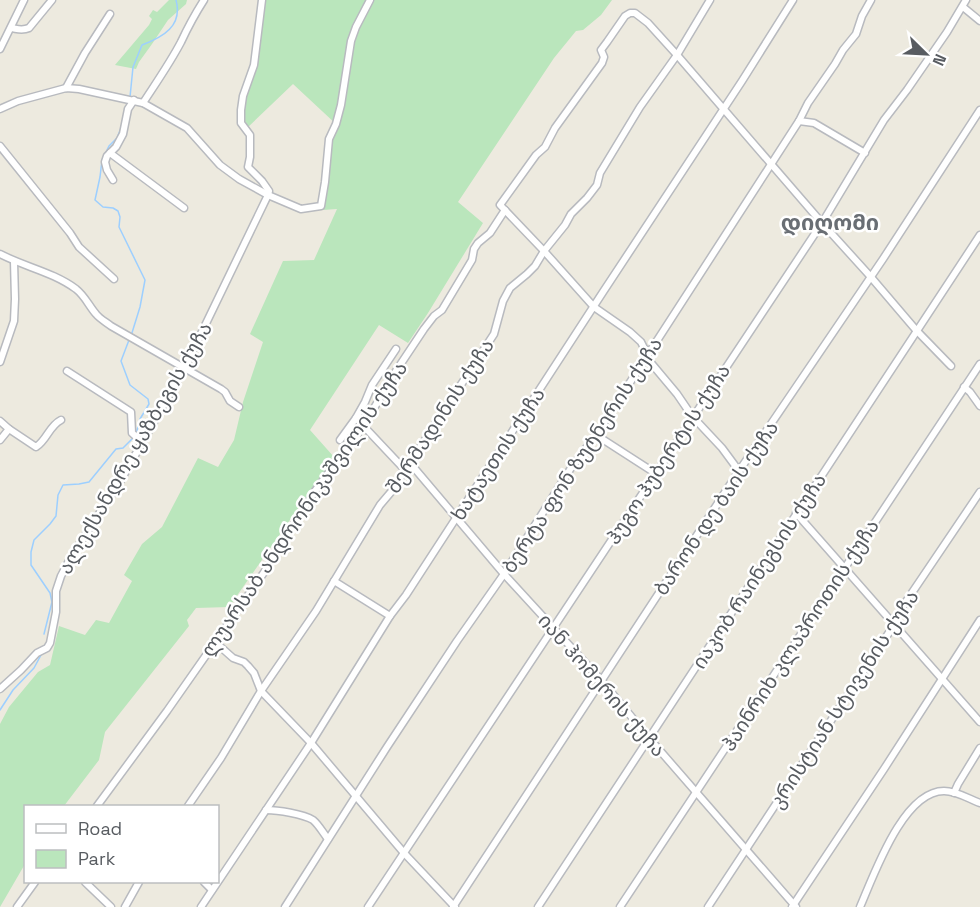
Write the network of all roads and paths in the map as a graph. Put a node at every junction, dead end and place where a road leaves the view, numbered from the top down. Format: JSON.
{"nodes":[{"id":1,"x":24,"y":0,"type":"edge"},
{"id":2,"x":52,"y":0,"type":"edge"},
{"id":3,"x":204,"y":0,"type":"edge"},
{"id":4,"x":262,"y":0,"type":"edge"},
{"id":5,"x":370,"y":0,"type":"edge"},
{"id":6,"x":710,"y":0,"type":"edge"},
{"id":7,"x":793,"y":0,"type":"edge"},
{"id":8,"x":871,"y":0,"type":"edge"},
{"id":9,"x":966,"y":0,"type":"edge"},
{"id":10,"x":963,"y":7,"type":"junction"},
{"id":11,"x":110,"y":14,"type":"dead end"},
{"id":12,"x":980,"y":21,"type":"edge"},
{"id":13,"x":11,"y":28,"type":"junction"},
{"id":14,"x":0,"y":49,"type":"edge"},
{"id":15,"x":677,"y":55,"type":"junction"},
{"id":16,"x":66,"y":88,"type":"junction"},
{"id":17,"x":134,"y":100,"type":"junction"},
{"id":18,"x":143,"y":103,"type":"junction"},
{"id":19,"x":0,"y":109,"type":"edge"},
{"id":20,"x":724,"y":109,"type":"junction"},
{"id":21,"x":980,"y":110,"type":"edge"},
{"id":22,"x":799,"y":121,"type":"junction"},
{"id":23,"x":0,"y":146,"type":"edge"},
{"id":24,"x":110,"y":153,"type":"junction"},
{"id":25,"x":865,"y":153,"type":"junction"},
{"id":26,"x":771,"y":164,"type":"junction"},
{"id":27,"x":113,"y":180,"type":"dead end"},
{"id":28,"x":268,"y":195,"type":"junction"},
{"id":29,"x":184,"y":208,"type":"dead end"},
{"id":30,"x":502,"y":208,"type":"junction"},
{"id":31,"x":822,"y":223,"type":"junction"},
{"id":32,"x":980,"y":235,"type":"edge"},
{"id":33,"x":544,"y":251,"type":"junction"},
{"id":34,"x":0,"y":254,"type":"edge"},
{"id":35,"x":14,"y":261,"type":"junction"},
{"id":36,"x":870,"y":276,"type":"junction"},
{"id":37,"x":114,"y":279,"type":"dead end"},
{"id":38,"x":594,"y":307,"type":"junction"},
{"id":39,"x":916,"y":330,"type":"junction"},
{"id":40,"x":396,"y":349,"type":"dead end"},
{"id":41,"x":646,"y":357,"type":"junction"},
{"id":42,"x":0,"y":362,"type":"edge"},
{"id":43,"x":980,"y":364,"type":"edge"},
{"id":44,"x":951,"y":366,"type":"dead end"},
{"id":45,"x":185,"y":367,"type":"junction"},
{"id":46,"x":67,"y":371,"type":"dead end"},
{"id":47,"x":964,"y":387,"type":"junction"},
{"id":48,"x":980,"y":406,"type":"edge"},
{"id":49,"x":239,"y":407,"type":"dead end"},
{"id":50,"x":692,"y":416,"type":"junction"},
{"id":51,"x":356,"y":418,"type":"junction"},
{"id":52,"x":61,"y":420,"type":"dead end"},
{"id":53,"x":0,"y":421,"type":"edge"},
{"id":54,"x":364,"y":425,"type":"junction"},
{"id":55,"x":9,"y":429,"type":"junction"},
{"id":56,"x":597,"y":435,"type":"junction"},
{"id":57,"x":0,"y":440,"type":"edge"},
{"id":58,"x":340,"y":440,"type":"dead end"},
{"id":59,"x":141,"y":442,"type":"junction"},
{"id":60,"x":410,"y":463,"type":"junction"},
{"id":61,"x":405,"y":470,"type":"junction"},
{"id":62,"x":739,"y":471,"type":"junction"},
{"id":63,"x":655,"y":474,"type":"junction"},
{"id":64,"x":980,"y":492,"type":"edge"},
{"id":65,"x":796,"y":513,"type":"junction"},
{"id":66,"x":455,"y":518,"type":"junction"},
{"id":67,"x":844,"y":568,"type":"junction"},
{"id":68,"x":504,"y":574,"type":"junction"},
{"id":69,"x":334,"y":581,"type":"junction"},
{"id":70,"x":390,"y":616,"type":"junction"},
{"id":71,"x":980,"y":620,"type":"edge"},
{"id":72,"x":893,"y":623,"type":"junction"},
{"id":73,"x":552,"y":627,"type":"junction"},
{"id":74,"x":215,"y":642,"type":"junction"},
{"id":75,"x":942,"y":680,"type":"junction"},
{"id":76,"x":602,"y":681,"type":"junction"},
{"id":77,"x":0,"y":689,"type":"edge"},
{"id":78,"x":261,"y":691,"type":"junction"},
{"id":79,"x":980,"y":722,"type":"edge"},
{"id":80,"x":649,"y":738,"type":"junction"},
{"id":81,"x":311,"y":743,"type":"junction"},
{"id":82,"x":980,"y":748,"type":"edge"},
{"id":83,"x":696,"y":793,"type":"junction"},
{"id":84,"x":954,"y":793,"type":"junction"},
{"id":85,"x":355,"y":797,"type":"junction"},
{"id":86,"x":980,"y":803,"type":"edge"},
{"id":87,"x":98,"y":805,"type":"edge"},
{"id":88,"x":189,"y":805,"type":"edge"},
{"id":89,"x":266,"y":810,"type":"junction"},
{"id":90,"x":328,"y":838,"type":"junction"},
{"id":91,"x":746,"y":848,"type":"junction"},
{"id":92,"x":404,"y":853,"type":"junction"},
{"id":93,"x":219,"y":880,"type":"edge"},
{"id":94,"x":34,"y":883,"type":"edge"},
{"id":95,"x":87,"y":883,"type":"edge"},
{"id":96,"x":138,"y":883,"type":"edge"},
{"id":97,"x":205,"y":883,"type":"edge"},
{"id":98,"x":217,"y":883,"type":"edge"},
{"id":99,"x":212,"y":890,"type":"junction"},
{"id":100,"x":794,"y":906,"type":"edge"},
{"id":101,"x":17,"y":907,"type":"edge"},
{"id":102,"x":111,"y":907,"type":"edge"},
{"id":103,"x":125,"y":907,"type":"edge"},
{"id":104,"x":201,"y":907,"type":"edge"},
{"id":105,"x":285,"y":907,"type":"edge"},
{"id":106,"x":368,"y":907,"type":"edge"},
{"id":107,"x":454,"y":907,"type":"edge"},
{"id":108,"x":538,"y":907,"type":"edge"},
{"id":109,"x":620,"y":907,"type":"edge"},
{"id":110,"x":708,"y":907,"type":"edge"},
{"id":111,"x":860,"y":907,"type":"edge"}],
"edges":[{"from":1,"to":13,"type":"street"},
{"from":2,"to":13,"type":"street"},
{"from":3,"to":18,"type":"street"},
{"from":4,"to":28,"type":"street"},
{"from":5,"to":28,"type":"street"},
{"from":6,"to":15,"type":"street","name":"შერმადინის ქუჩა"},
{"from":7,"to":20,"type":"street","name":"ხატაეთის ქუჩა"},
{"from":8,"to":22,"type":"street","name":"ბერტა ფონ ზუტნერის ქუჩა"},
{"from":9,"to":10,"type":"street","name":"ჰუგო ჰუბერტის ქუჩა"},
{"from":10,"to":12,"type":"street"},
{"from":10,"to":25,"type":"street","name":"ჰუგო ჰუბერტის ქუჩა"},
{"from":11,"to":16,"type":"street"},
{"from":13,"to":14,"type":"street"},
{"from":15,"to":20,"type":"street"},
{"from":15,"to":30,"type":"street","name":"ლუარსაბ ანდრონიკაშვილის ქუჩა"},
{"from":15,"to":33,"type":"street","name":"შერმადინის ქუჩა"},
{"from":16,"to":17,"type":"street"},
{"from":16,"to":19,"type":"street"},
{"from":17,"to":18,"type":"street"},
{"from":17,"to":24,"type":"street"},
{"from":18,"to":28,"type":"street"},
{"from":20,"to":26,"type":"street"},
{"from":20,"to":38,"type":"street","name":"ხატაეთის ქუჩა"},
{"from":21,"to":36,"type":"street","name":"ბარონ დე ბაის ქუჩა"},
{"from":22,"to":25,"type":"street"},
{"from":22,"to":26,"type":"street","name":"ბერტა ფონ ზუტნერის ქუჩა"},
{"from":23,"to":37,"type":"street"},
{"from":24,"to":27,"type":"street"},
{"from":24,"to":29,"type":"street"},
{"from":25,"to":31,"type":"street","name":"ჰუგო ჰუბერტის ქუჩა"},
{"from":26,"to":31,"type":"street"},
{"from":26,"to":41,"type":"street","name":"ბერტა ფონ ზუტნერის ქუჩა"},
{"from":28,"to":45,"type":"street","name":"ალექსანდრე ყაზბეგის ქუჩა"},
{"from":30,"to":33,"type":"street"},
{"from":30,"to":54,"type":"street","name":"ლუარსაბ ანდრონიკაშვილის ქუჩა"},
{"from":31,"to":36,"type":"street"},
{"from":31,"to":50,"type":"street","name":"ჰუგო ჰუბერტის ქუჩა"},
{"from":32,"to":39,"type":"street","name":"იაკობ რაინეგსის ქუჩა"},
{"from":33,"to":38,"type":"street"},
{"from":33,"to":60,"type":"street","name":"შერმადინის ქუჩა"},
{"from":34,"to":35,"type":"street"},
{"from":35,"to":42,"type":"street"},
{"from":35,"to":45,"type":"street"},
{"from":36,"to":39,"type":"street"},
{"from":36,"to":62,"type":"street","name":"ბარონ დე ბაის ქუჩა"},
{"from":38,"to":41,"type":"street"},
{"from":38,"to":66,"type":"street","name":"ხატაეთის ქუჩა"},
{"from":39,"to":44,"type":"street"},
{"from":39,"to":65,"type":"street","name":"იაკობ რაინეგსის ქუჩა"},
{"from":40,"to":51,"type":"street"},
{"from":41,"to":50,"type":"street"},
{"from":41,"to":56,"type":"street","name":"ბერტა ფონ ზუტნერის ქუჩა"},
{"from":43,"to":47,"type":"street","name":"ჰაინრიხ კლაპროთის ქუჩა"},
{"from":45,"to":49,"type":"street"},
{"from":45,"to":59,"type":"street","name":"ალექსანდრე ყაზბეგის ქუჩა"},
{"from":46,"to":59,"type":"street"},
{"from":47,"to":48,"type":"street"},
{"from":47,"to":67,"type":"street","name":"ჰაინრიხ კლაპროთის ქუჩა"},
{"from":50,"to":62,"type":"street"},
{"from":50,"to":63,"type":"street","name":"ჰუგო ჰუბერტის ქუჩა"},
{"from":51,"to":54,"type":"street"},
{"from":51,"to":58,"type":"street"},
{"from":52,"to":55,"type":"street"},
{"from":53,"to":55,"type":"street"},
{"from":54,"to":61,"type":"street"},
{"from":54,"to":74,"type":"street","name":"ლუარსაბ ანდრონიკაშვილის ქუჩა"},
{"from":55,"to":57,"type":"street"},
{"from":56,"to":63,"type":"street"},
{"from":56,"to":68,"type":"street","name":"ბერტა ფონ ზუტნერის ქუჩა"},
{"from":59,"to":77,"type":"street","name":"ალექსანდრე ყაზბეგის ქუჩა"},
{"from":60,"to":61,"type":"street","name":"შერმადინის ქუჩა"},
{"from":60,"to":66,"type":"street","name":"იან ჰომერის ქუჩა"},
{"from":61,"to":69,"type":"street","name":"შერმადინის ქუჩა"},
{"from":62,"to":76,"type":"street","name":"ბარონ დე ბაის ქუჩა"},
{"from":63,"to":73,"type":"street","name":"ჰუგო ჰუბერტის ქუჩა"},
{"from":64,"to":72,"type":"street","name":"კრისტიან სტივენის ქუჩა"},
{"from":65,"to":67,"type":"street"},
{"from":65,"to":80,"type":"street","name":"იაკობ რაინეგსის ქუჩა"},
{"from":66,"to":68,"type":"street","name":"იან ჰომერის ქუჩა"},
{"from":66,"to":70,"type":"street","name":"ხატაეთის ქუჩა"},
{"from":67,"to":72,"type":"street"},
{"from":67,"to":83,"type":"street","name":"ჰაინრიხ კლაპროთის ქუჩა"},
{"from":68,"to":73,"type":"street","name":"იან ჰომერის ქუჩა"},
{"from":68,"to":85,"type":"street","name":"ბერტა ფონ ზუტნერის ქუჩა"},
{"from":69,"to":70,"type":"street"},
{"from":69,"to":78,"type":"street","name":"შერმადინის ქუჩა"},
{"from":70,"to":81,"type":"street","name":"ხატაეთის ქუჩა"},
{"from":71,"to":75,"type":"street"},
{"from":72,"to":75,"type":"street"},
{"from":72,"to":91,"type":"street","name":"კრისტიან სტივენის ქუჩა"},
{"from":73,"to":76,"type":"street","name":"იან ჰომერის ქუჩა"},
{"from":73,"to":92,"type":"street","name":"ჰუგო ჰუბერტის ქუჩა"},
{"from":74,"to":78,"type":"street"},
{"from":74,"to":87,"type":"street","name":"ლუარსაბ ანდრონიკაშვილის ქუჩა"},
{"from":75,"to":79,"type":"street"},
{"from":75,"to":100,"type":"street"},
{"from":76,"to":80,"type":"street","name":"იან ჰომერის ქუჩა"},
{"from":76,"to":107,"type":"street","name":"ბარონ დე ბაის ქუჩა"},
{"from":78,"to":81,"type":"street"},
{"from":78,"to":88,"type":"street","name":"შერმადინის ქუჩა"},
{"from":80,"to":83,"type":"street","name":"იან ჰომერის ქუჩა"},
{"from":80,"to":108,"type":"street","name":"იაკობ რაინეგსის ქუჩა"},
{"from":81,"to":85,"type":"street"},
{"from":81,"to":89,"type":"street","name":"ხატაეთის ქუჩა"},
{"from":82,"to":84,"type":"street"},
{"from":83,"to":91,"type":"street","name":"იან ჰომერის ქუჩა"},
{"from":83,"to":109,"type":"street","name":"ჰაინრიხ კლაპროთის ქუჩა"},
{"from":84,"to":86,"type":"street"},
{"from":84,"to":111,"type":"street"},
{"from":85,"to":90,"type":"street","name":"ბერტა ფონ ზუტნერის ქუჩა"},
{"from":85,"to":92,"type":"street"},
{"from":89,"to":90,"type":"street"},
{"from":89,"to":93,"type":"street","name":"ხატაეთის ქუჩა"},
{"from":90,"to":105,"type":"street","name":"ბერტა ფონ ზუტნერის ქუჩა"},
{"from":91,"to":100,"type":"street","name":"იან ჰომერის ქუჩა"},
{"from":91,"to":110,"type":"street","name":"კრისტიან სტივენის ქუჩა"},
{"from":92,"to":106,"type":"street","name":"ჰუგო ჰუბერტის ქუჩა"},
{"from":92,"to":107,"type":"street"},
{"from":94,"to":101,"type":"street"},
{"from":95,"to":102,"type":"street"},
{"from":96,"to":103,"type":"street"},
{"from":97,"to":99,"type":"street"},
{"from":98,"to":99,"type":"street","name":"ხატაეთის ქუჩა"},
{"from":99,"to":104,"type":"street","name":"ხატაეთის ქუჩა"}]}
